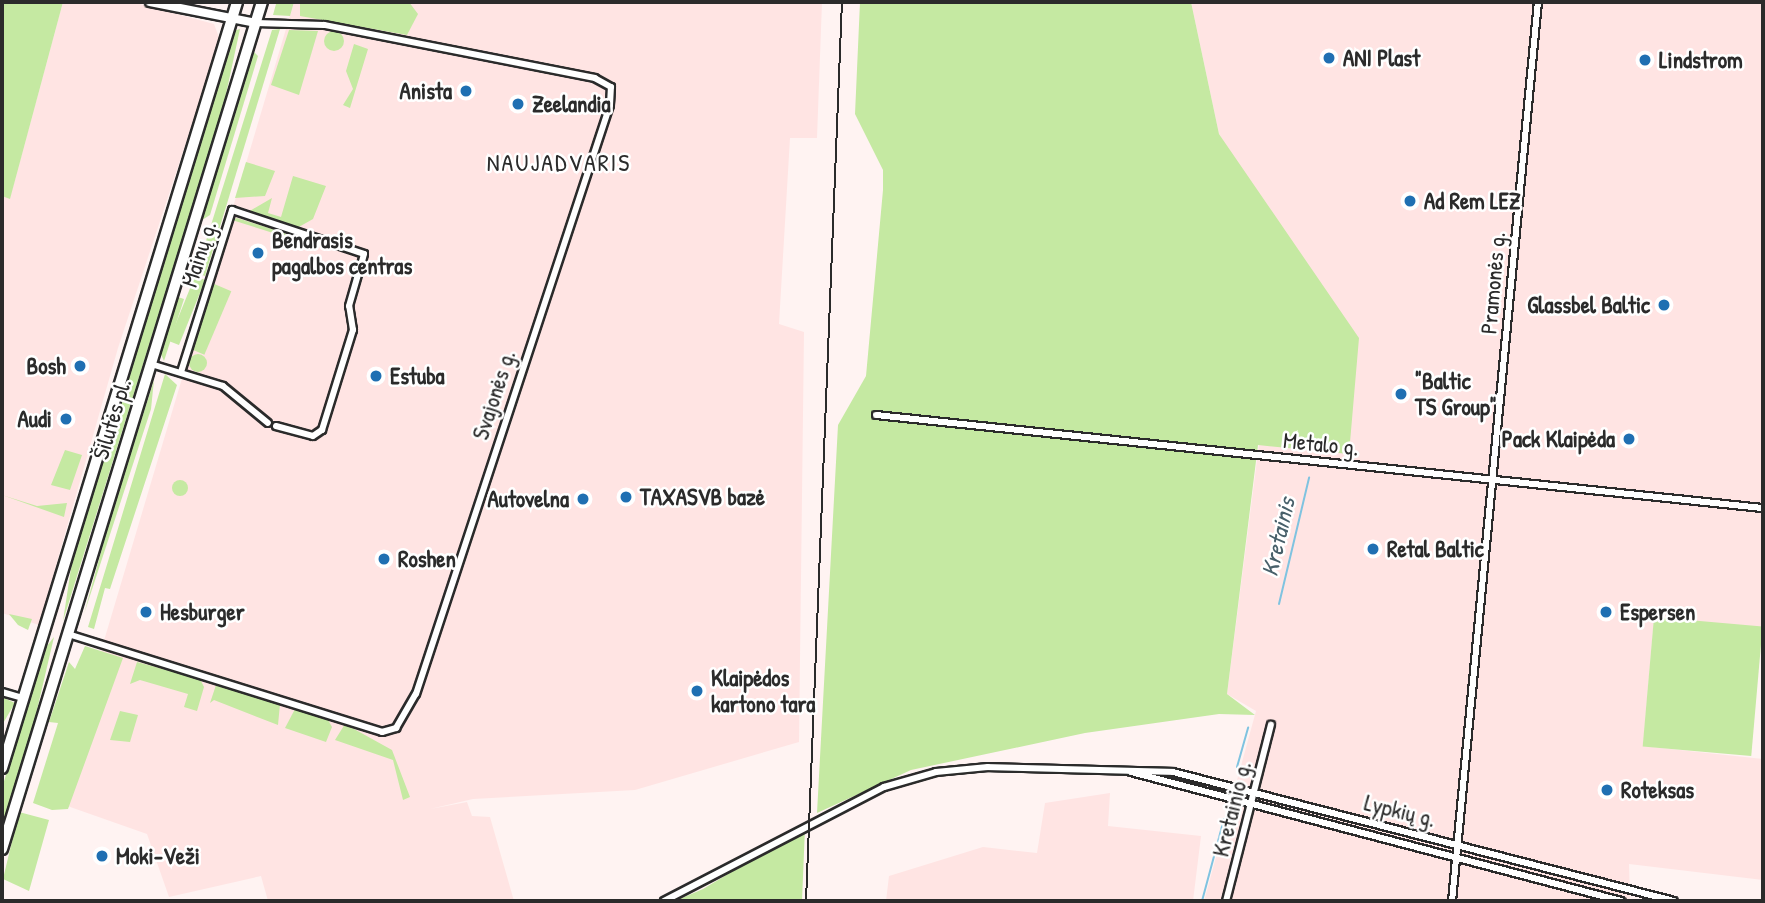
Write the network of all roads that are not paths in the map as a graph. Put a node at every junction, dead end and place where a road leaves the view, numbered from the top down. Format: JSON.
{"nodes":[{"id":1,"x":150,"y":2,"type":"edge"},
{"id":2,"x":237,"y":2,"type":"edge"},
{"id":3,"x":262,"y":2,"type":"edge"},
{"id":4,"x":1538,"y":2,"type":"edge"},
{"id":5,"x":232,"y":20,"type":"junction"},
{"id":6,"x":256,"y":23,"type":"junction"},
{"id":7,"x":151,"y":364,"type":"junction"},
{"id":8,"x":181,"y":372,"type":"junction"},
{"id":9,"x":876,"y":415,"type":"dead end"},
{"id":10,"x":268,"y":423,"type":"dead end"},
{"id":11,"x":276,"y":426,"type":"dead end"},
{"id":12,"x":1492,"y":480,"type":"junction"},
{"id":13,"x":1763,"y":508,"type":"edge"},
{"id":14,"x":45,"y":628,"type":"junction"},
{"id":15,"x":68,"y":634,"type":"junction"},
{"id":16,"x":2,"y":692,"type":"edge"},
{"id":17,"x":23,"y":698,"type":"junction"},
{"id":18,"x":1271,"y":725,"type":"dead end"},
{"id":19,"x":2,"y":768,"type":"edge"},
{"id":20,"x":1115,"y":770,"type":"junction"},
{"id":21,"x":1254,"y":793,"type":"junction"},
{"id":22,"x":1251,"y":804,"type":"junction"},
{"id":23,"x":1457,"y":843,"type":"junction"},
{"id":24,"x":2,"y":849,"type":"edge"},
{"id":25,"x":1455,"y":858,"type":"junction"},
{"id":26,"x":664,"y":901,"type":"edge"},
{"id":27,"x":1226,"y":901,"type":"edge"},
{"id":28,"x":1452,"y":901,"type":"edge"},
{"id":29,"x":1620,"y":901,"type":"edge"},
{"id":30,"x":1674,"y":901,"type":"edge"}],
"edges":[{"from":1,"to":5,"type":"street"},
{"from":2,"to":5,"type":"main road","name":"Šilutės pl."},
{"from":3,"to":6,"type":"main road","name":"Šilutės pl."},
{"from":4,"to":12,"type":"street","name":"Pramonės g."},
{"from":5,"to":6,"type":"street"},
{"from":5,"to":14,"type":"main road","name":"Šilutės pl."},
{"from":6,"to":7,"type":"main road","name":"Šilutės pl."},
{"from":6,"to":15,"type":"street","name":"Svajonės g."},
{"from":7,"to":8,"type":"street"},
{"from":7,"to":15,"type":"main road","name":"Šilutės pl."},
{"from":8,"to":10,"type":"street"},
{"from":8,"to":11,"type":"street","name":"Mainų g."},
{"from":9,"to":12,"type":"street","name":"Metalo g."},
{"from":12,"to":13,"type":"street","name":"Metalo g."},
{"from":12,"to":23,"type":"street","name":"Pramonės g."},
{"from":14,"to":15,"type":"main road"},
{"from":14,"to":17,"type":"main road","name":"Šilutės pl."},
{"from":15,"to":24,"type":"main road","name":"Šilutės pl."},
{"from":16,"to":17,"type":"street"},
{"from":17,"to":19,"type":"main road","name":"Šilutės pl."},
{"from":18,"to":21,"type":"street","name":"Kretainio g."},
{"from":20,"to":21,"type":"street","name":"Lypkių g."},
{"from":20,"to":22,"type":"street","name":"Lypkių g."},
{"from":20,"to":26,"type":"street","name":"Lypkių g."},
{"from":21,"to":22,"type":"street","name":"Kretainio g."},
{"from":21,"to":23,"type":"street","name":"Lypkių g."},
{"from":22,"to":25,"type":"street","name":"Lypkių g."},
{"from":22,"to":27,"type":"street","name":"Kretainio g."},
{"from":23,"to":25,"type":"street","name":"Pramonės g."},
{"from":23,"to":30,"type":"street","name":"Lypkių g."},
{"from":25,"to":28,"type":"street","name":"Pramonės g."},
{"from":25,"to":29,"type":"street","name":"Lypkių g."}]}
